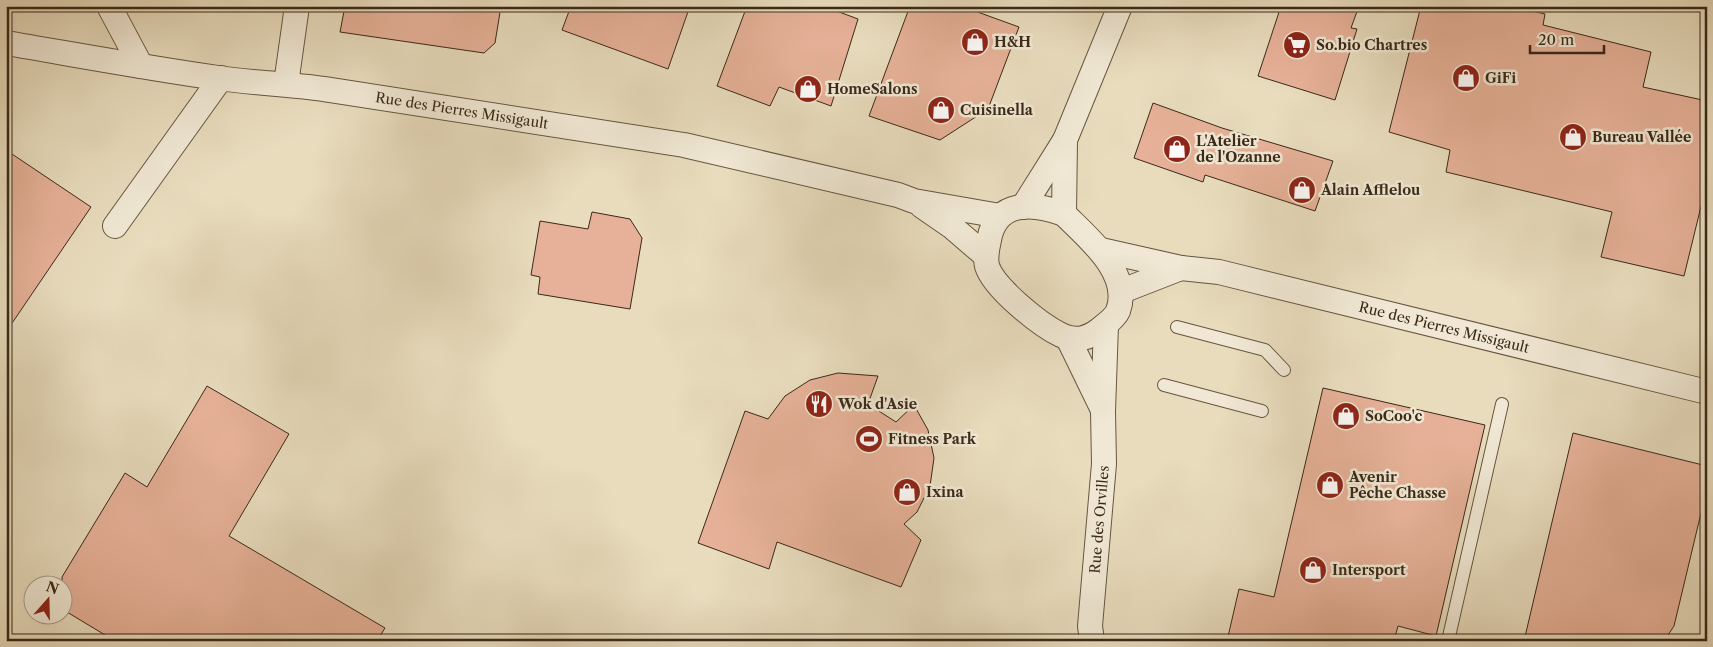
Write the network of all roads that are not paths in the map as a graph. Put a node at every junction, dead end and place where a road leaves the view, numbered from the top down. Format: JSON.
{"nodes":[{"id":1,"x":109,"y":6,"type":"edge"},
{"id":2,"x":297,"y":6,"type":"edge"},
{"id":3,"x":1120,"y":6,"type":"edge"},
{"id":4,"x":6,"y":43,"type":"edge"},
{"id":5,"x":141,"y":66,"type":"junction"},
{"id":6,"x":220,"y":78,"type":"junction"},
{"id":7,"x":286,"y":84,"type":"junction"},
{"id":8,"x":1065,"y":140,"type":"junction"},
{"id":9,"x":914,"y":201,"type":"junction"},
{"id":10,"x":1023,"y":207,"type":"junction"},
{"id":11,"x":1064,"y":214,"type":"junction"},
{"id":12,"x":1000,"y":216,"type":"junction"},
{"id":13,"x":115,"y":226,"type":"dead end"},
{"id":14,"x":1100,"y":250,"type":"junction"},
{"id":15,"x":986,"y":256,"type":"junction"},
{"id":16,"x":1181,"y":268,"type":"junction"},
{"id":17,"x":1122,"y":291,"type":"junction"},
{"id":18,"x":1106,"y":325,"type":"junction"},
{"id":19,"x":1177,"y":327,"type":"dead end"},
{"id":20,"x":1068,"y":338,"type":"junction"},
{"id":21,"x":1284,"y":370,"type":"dead end"},
{"id":22,"x":1164,"y":385,"type":"dead end"},
{"id":23,"x":1707,"y":392,"type":"edge"},
{"id":24,"x":1502,"y":404,"type":"dead end"},
{"id":25,"x":1262,"y":411,"type":"dead end"},
{"id":26,"x":1103,"y":412,"type":"junction"},
{"id":27,"x":1089,"y":636,"type":"edge"},
{"id":28,"x":1448,"y":641,"type":"edge"}],
"edges":[{"from":1,"to":5,"type":"street"},
{"from":2,"to":7,"type":"street"},
{"from":3,"to":8,"type":"street"},
{"from":4,"to":5,"type":"street","name":"Rue des Pierres Missigault"},
{"from":5,"to":6,"type":"street","name":"Rue des Pierres Missigault"},
{"from":6,"to":7,"type":"street","name":"Rue des Pierres Missigault"},
{"from":6,"to":13,"type":"street"},
{"from":7,"to":9,"type":"street","name":"Rue des Pierres Missigault"},
{"from":8,"to":10,"type":"street"},
{"from":8,"to":11,"type":"street"},
{"from":9,"to":12,"type":"street","name":"Rue des Pierres Missigault"},
{"from":9,"to":15,"type":"street","name":"Rue des Pierres Missigault"},
{"from":10,"to":11,"type":"street"},
{"from":10,"to":12,"type":"street"},
{"from":11,"to":14,"type":"street"},
{"from":12,"to":15,"type":"street"},
{"from":14,"to":16,"type":"street","name":"Rue des Pierres Missigault"},
{"from":14,"to":17,"type":"street"},
{"from":15,"to":20,"type":"street"},
{"from":16,"to":17,"type":"street"},
{"from":16,"to":23,"type":"street","name":"Rue des Pierres Missigault"},
{"from":17,"to":18,"type":"street"},
{"from":18,"to":20,"type":"street"},
{"from":18,"to":26,"type":"street","name":"Rue des Orvilles"},
{"from":19,"to":21,"type":"lane"},
{"from":20,"to":26,"type":"street","name":"Rue des Orvilles"},
{"from":22,"to":25,"type":"lane"},
{"from":24,"to":28,"type":"lane"},
{"from":26,"to":27,"type":"street","name":"Rue des Orvilles"}]}
